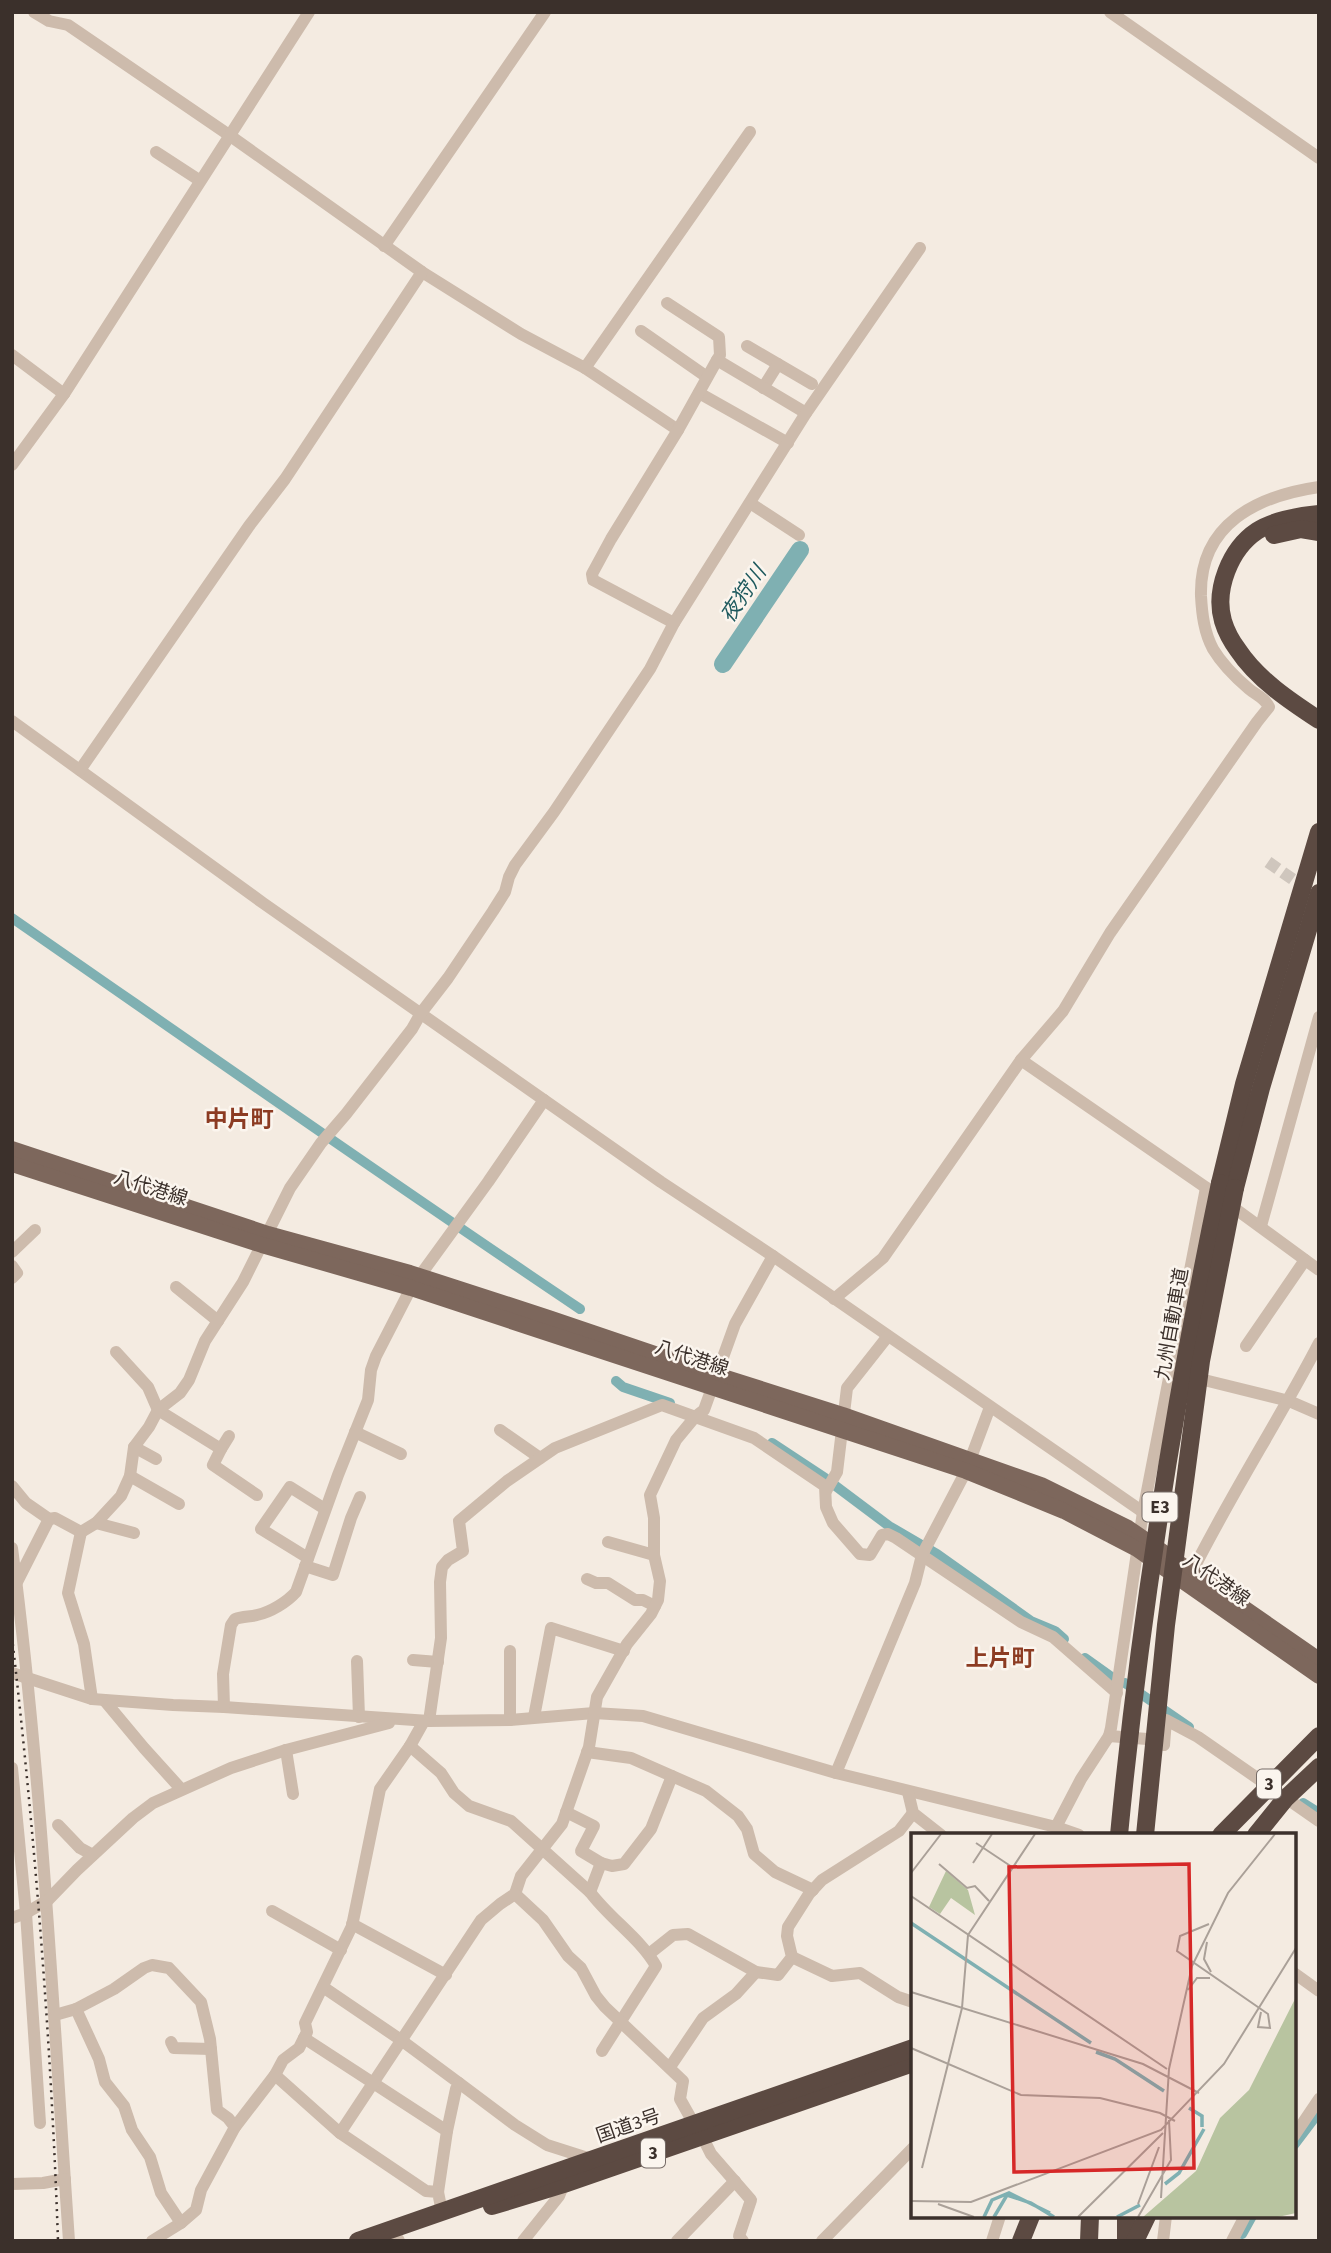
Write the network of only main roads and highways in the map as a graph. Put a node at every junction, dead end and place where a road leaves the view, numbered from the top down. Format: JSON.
{"nodes":[{"id":1,"x":1319,"y":514,"type":"edge"},
{"id":2,"x":1319,"y":532,"type":"edge"},
{"id":3,"x":1319,"y":706,"type":"edge"},
{"id":4,"x":1319,"y":720,"type":"edge"},
{"id":5,"x":1319,"y":814,"type":"edge"},
{"id":6,"x":1319,"y":832,"type":"edge"},
{"id":7,"x":1302,"y":882,"type":"junction"},
{"id":8,"x":1319,"y":893,"type":"edge"},
{"id":9,"x":1319,"y":910,"type":"edge"},
{"id":10,"x":1305,"y":938,"type":"junction"},
{"id":11,"x":12,"y":1149,"type":"edge"},
{"id":12,"x":12,"y":1164,"type":"edge"},
{"id":13,"x":1220,"y":1186,"type":"junction"},
{"id":14,"x":265,"y":1240,"type":"junction"},
{"id":15,"x":1138,"y":1543,"type":"junction"},
{"id":16,"x":1319,"y":1660,"type":"edge"},
{"id":17,"x":1319,"y":1676,"type":"edge"},
{"id":18,"x":1319,"y":1736,"type":"edge"},
{"id":19,"x":1153,"y":1740,"type":"junction"},
{"id":20,"x":1127,"y":1751,"type":"junction"},
{"id":21,"x":1319,"y":1767,"type":"edge"},
{"id":22,"x":1113,"y":1833,"type":"edge"},
{"id":23,"x":1119,"y":1833,"type":"edge"},
{"id":24,"x":1145,"y":1833,"type":"edge"},
{"id":25,"x":1153,"y":1833,"type":"edge"},
{"id":26,"x":1223,"y":1833,"type":"edge"},
{"id":27,"x":1258,"y":1833,"type":"edge"},
{"id":28,"x":911,"y":2049,"type":"edge"},
{"id":29,"x":911,"y":2064,"type":"edge"},
{"id":30,"x":698,"y":2130,"type":"junction"},
{"id":31,"x":1030,"y":2218,"type":"edge"},
{"id":32,"x":1090,"y":2218,"type":"edge"},
{"id":33,"x":1126,"y":2218,"type":"edge"},
{"id":34,"x":1146,"y":2218,"type":"edge"},
{"id":35,"x":397,"y":2240,"type":"edge"},
{"id":36,"x":358,"y":2241,"type":"edge"},
{"id":37,"x":1021,"y":2241,"type":"edge"},
{"id":38,"x":1089,"y":2241,"type":"edge"},
{"id":39,"x":1126,"y":2241,"type":"edge"},
{"id":40,"x":1135,"y":2241,"type":"edge"}],
"edges":[{"from":1,"to":4,"type":"highway"},
{"from":2,"to":3,"type":"highway"},
{"from":5,"to":7,"type":"highway"},
{"from":6,"to":7,"type":"highway","name":"九州自動車道","number":"E3"},
{"from":7,"to":13,"type":"highway","name":"九州自動車道","number":"E3"},
{"from":8,"to":10,"type":"highway","name":"九州自動車道","number":"E3"},
{"from":9,"to":10,"type":"highway"},
{"from":10,"to":13,"type":"highway","name":"九州自動車道","number":"E3"},
{"from":11,"to":14,"type":"main road","name":"八代港線"},
{"from":12,"to":14,"type":"main road","name":"八代港線"},
{"from":13,"to":19,"type":"highway","name":"九州自動車道","number":"E3","bridge":true},
{"from":13,"to":20,"type":"highway","name":"九州自動車道","number":"E3","bridge":true},
{"from":14,"to":15,"type":"main road","name":"八代港線"},
{"from":15,"to":16,"type":"main road","name":"八代港線"},
{"from":15,"to":17,"type":"main road","name":"八代港線"},
{"from":18,"to":26,"type":"highway","number":"3"},
{"from":19,"to":24,"type":"highway","name":"九州自動車道","number":"E3","bridge":true},
{"from":19,"to":25,"type":"highway","bridge":true},
{"from":20,"to":22,"type":"highway","bridge":true},
{"from":20,"to":23,"type":"highway","name":"九州自動車道","number":"E3","bridge":true},
{"from":21,"to":27,"type":"highway","number":"3"},
{"from":28,"to":30,"type":"highway","name":"国道3号","number":"3"},
{"from":29,"to":30,"type":"highway","name":"国道3号","number":"3"},
{"from":30,"to":35,"type":"highway","name":"国道3号","number":"3"},
{"from":30,"to":36,"type":"highway","name":"国道3号","number":"3"},
{"from":31,"to":37,"type":"highway"},
{"from":32,"to":38,"type":"highway"},
{"from":33,"to":39,"type":"highway"},
{"from":34,"to":40,"type":"highway"}]}
